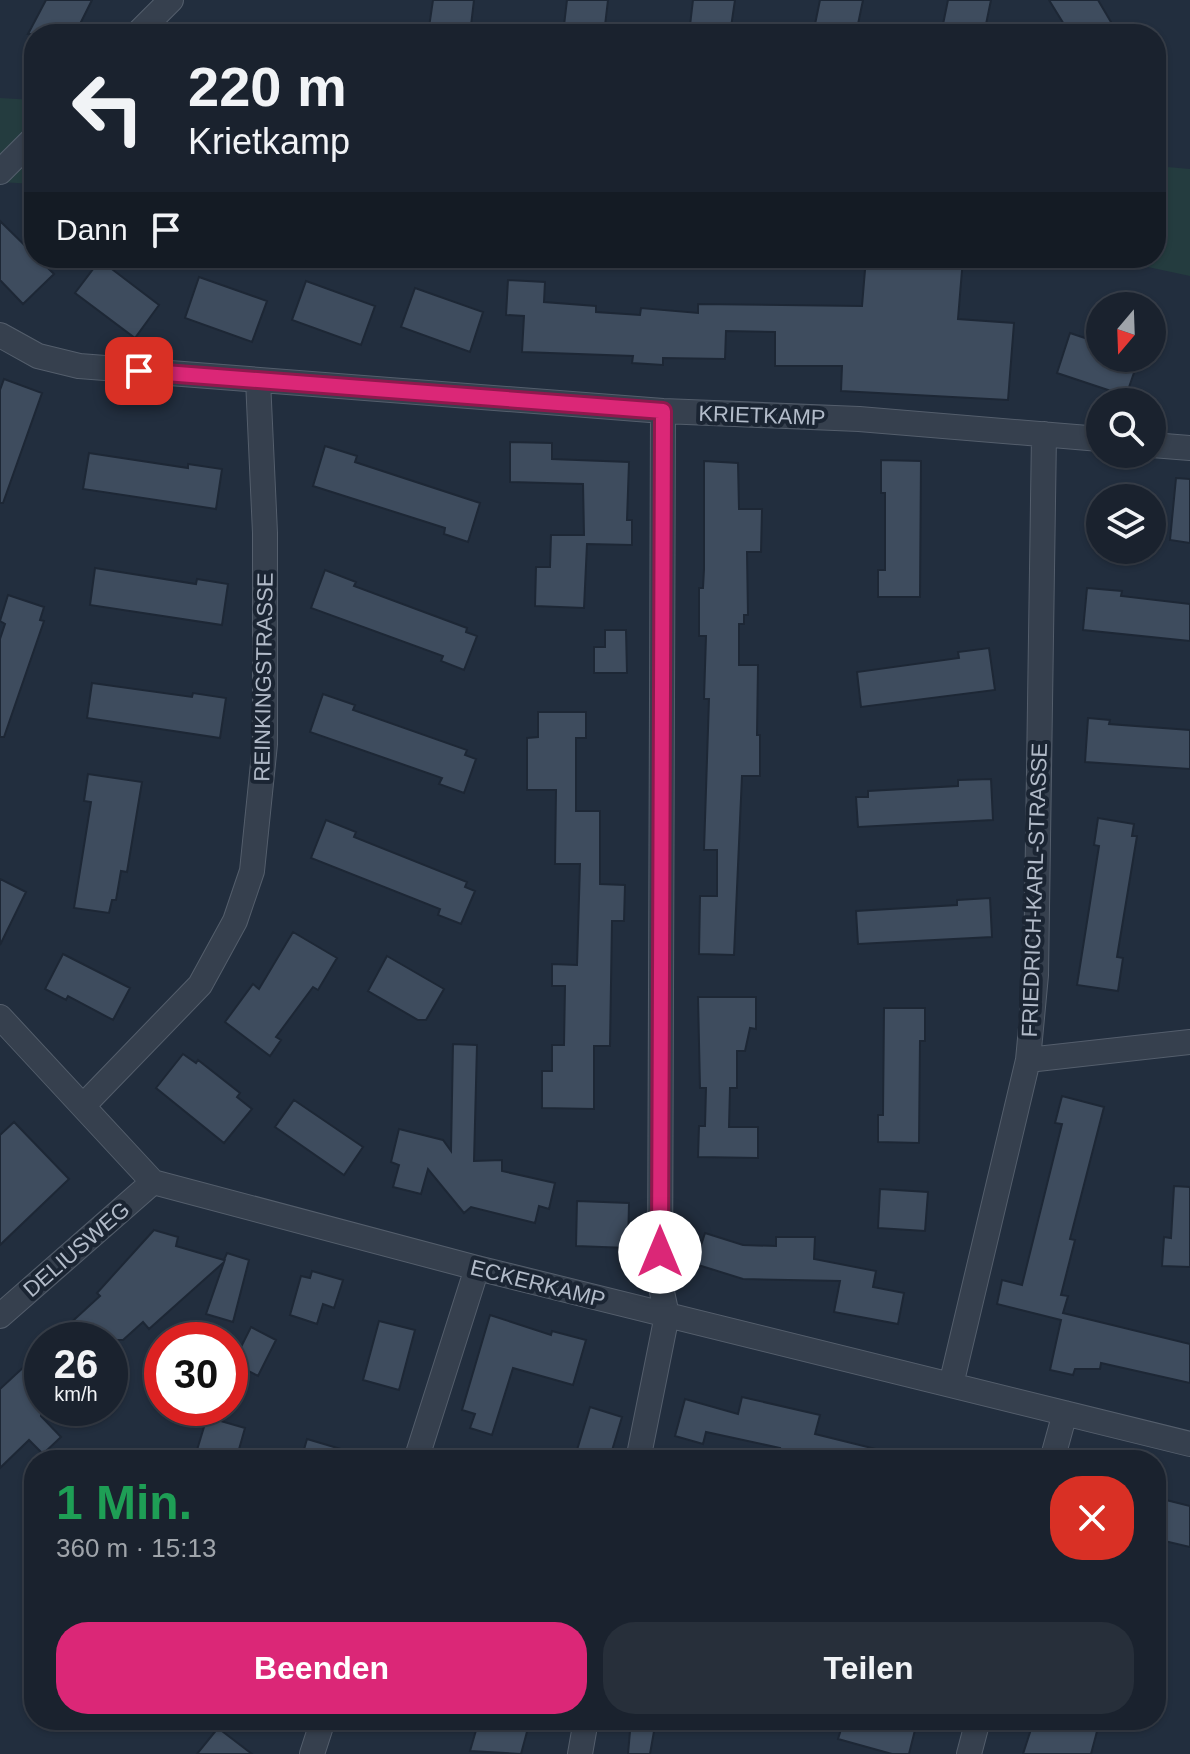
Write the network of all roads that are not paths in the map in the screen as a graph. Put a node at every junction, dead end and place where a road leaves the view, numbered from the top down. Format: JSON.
{"nodes":[{"id":1,"x":171,"y":0,"type":"edge"},
{"id":2,"x":147,"y":24,"type":"edge"},
{"id":3,"x":24,"y":148,"type":"edge"},
{"id":4,"x":0,"y":172,"type":"edge"},
{"id":5,"x":0,"y":335,"type":"edge"},
{"id":6,"x":258,"y":380,"type":"junction"},
{"id":7,"x":663,"y":411,"type":"junction"},
{"id":8,"x":1044,"y":434,"type":"junction"},
{"id":9,"x":1086,"y":438,"type":"edge"},
{"id":10,"x":1166,"y":446,"type":"edge"},
{"id":11,"x":1190,"y":448,"type":"edge"},
{"id":12,"x":0,"y":1017,"type":"edge"},
{"id":13,"x":1190,"y":1042,"type":"edge"},
{"id":14,"x":1028,"y":1060,"type":"junction"},
{"id":15,"x":83,"y":1106,"type":"junction"},
{"id":16,"x":153,"y":1182,"type":"junction"},
{"id":17,"x":477,"y":1268,"type":"junction"},
{"id":18,"x":667,"y":1315,"type":"junction"},
{"id":19,"x":0,"y":1316,"type":"edge"},
{"id":20,"x":951,"y":1385,"type":"junction"},
{"id":21,"x":1065,"y":1413,"type":"junction"},
{"id":22,"x":1190,"y":1444,"type":"edge"},
{"id":23,"x":419,"y":1450,"type":"edge"},
{"id":24,"x":640,"y":1450,"type":"edge"},
{"id":25,"x":1055,"y":1450,"type":"edge"},
{"id":26,"x":320,"y":1730,"type":"edge"},
{"id":27,"x":584,"y":1730,"type":"edge"},
{"id":28,"x":975,"y":1730,"type":"edge"},
{"id":29,"x":312,"y":1754,"type":"edge"},
{"id":30,"x":580,"y":1754,"type":"edge"},
{"id":31,"x":969,"y":1754,"type":"edge"}],
"edges":[{"from":1,"to":2,"type":"street"},
{"from":3,"to":4,"type":"street"},
{"from":5,"to":6,"type":"street","name":"KRIETKAMP"},
{"from":6,"to":7,"type":"street","name":"KRIETKAMP"},
{"from":6,"to":15,"type":"street","name":"REINKINGSTRASSE"},
{"from":7,"to":8,"type":"street","name":"KRIETKAMP"},
{"from":7,"to":18,"type":"street"},
{"from":8,"to":9,"type":"street","name":"KRIETKAMP"},
{"from":8,"to":14,"type":"street","name":"FRIEDRICH-KARL-STRASSE"},
{"from":10,"to":11,"type":"street"},
{"from":12,"to":15,"type":"street"},
{"from":13,"to":14,"type":"street"},
{"from":14,"to":20,"type":"street","name":"FRIEDRICH-KARL-STRASSE"},
{"from":15,"to":16,"type":"street"},
{"from":16,"to":17,"type":"street","name":"ECKERKAMP"},
{"from":16,"to":19,"type":"street","name":"DELIUSWEG"},
{"from":17,"to":18,"type":"street","name":"ECKERKAMP"},
{"from":17,"to":23,"type":"street"},
{"from":18,"to":20,"type":"street","name":"ECKERKAMP"},
{"from":18,"to":24,"type":"street"},
{"from":20,"to":21,"type":"street","name":"ECKERKAMP"},
{"from":21,"to":22,"type":"street","name":"ECKERKAMP"},
{"from":21,"to":25,"type":"street"},
{"from":26,"to":29,"type":"street"},
{"from":27,"to":30,"type":"street"},
{"from":28,"to":31,"type":"street"}]}
